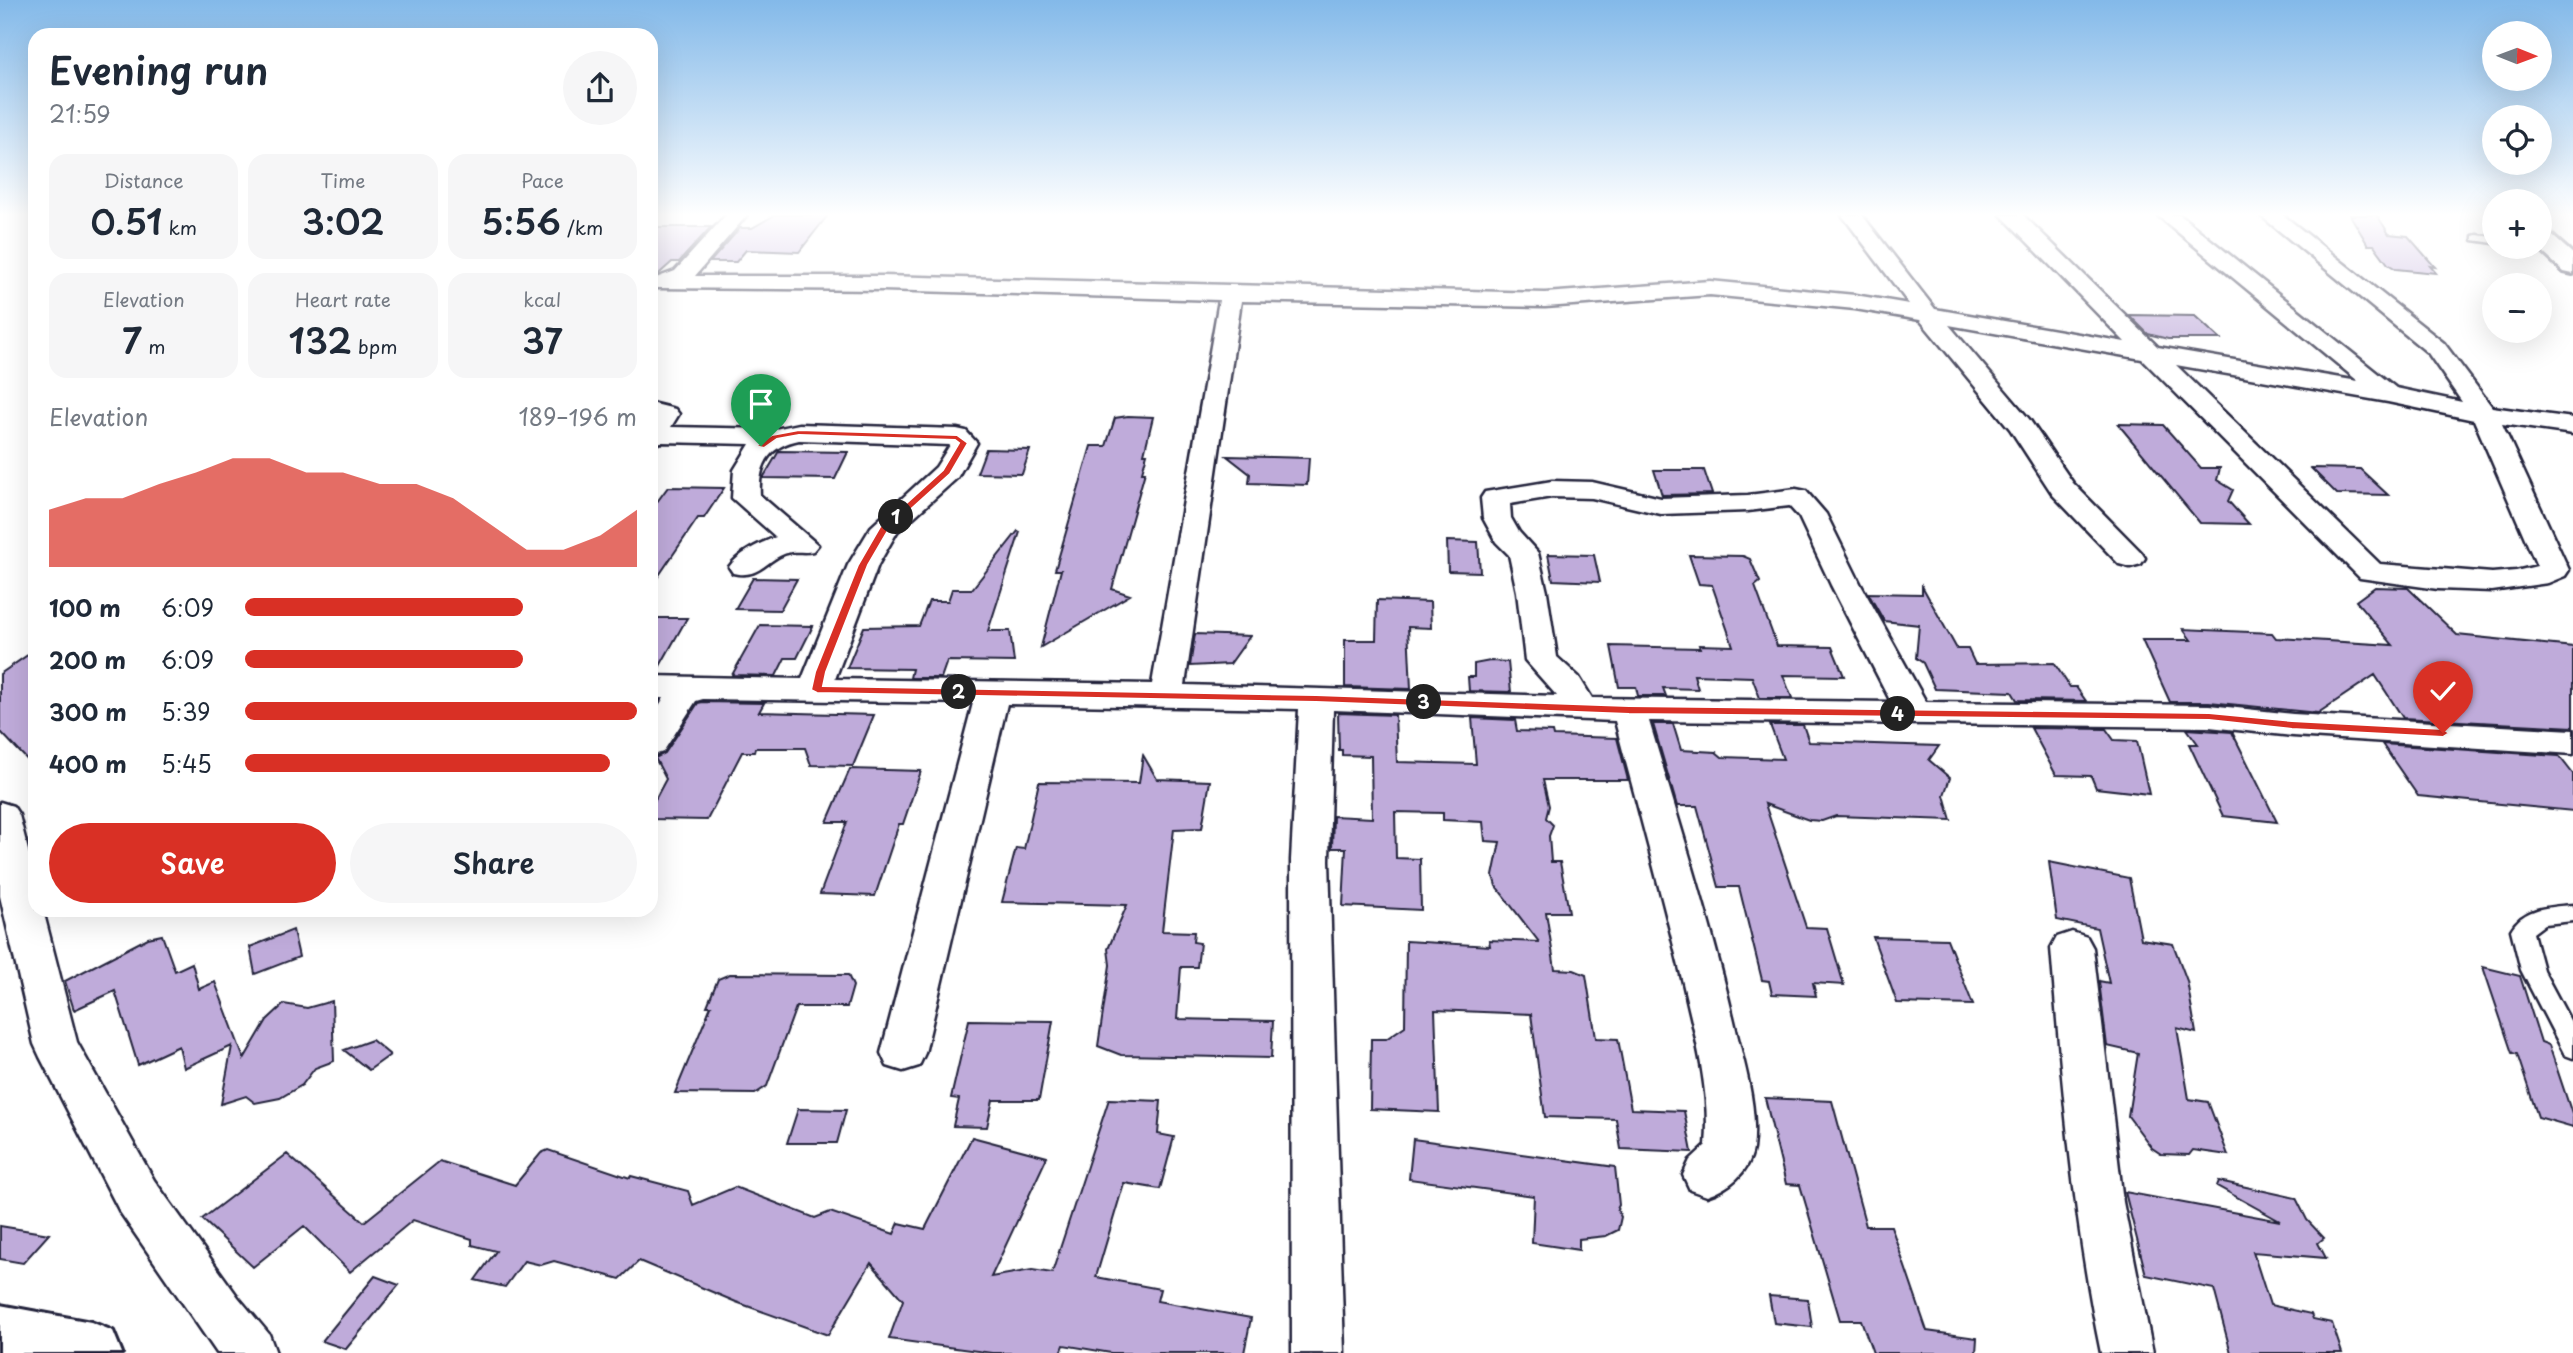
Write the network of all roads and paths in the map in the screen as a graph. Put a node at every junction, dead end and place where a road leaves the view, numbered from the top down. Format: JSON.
{"nodes":[{"id":1,"x":1900,"y":278,"type":"edge"},
{"id":2,"x":2074,"y":278,"type":"edge"},
{"id":3,"x":2245,"y":278,"type":"edge"},
{"id":4,"x":2349,"y":278,"type":"edge"},
{"id":5,"x":662,"y":283,"type":"edge"},
{"id":6,"x":1231,"y":294,"type":"junction"},
{"id":7,"x":1929,"y":316,"type":"junction"},
{"id":8,"x":2147,"y":352,"type":"junction"},
{"id":9,"x":2388,"y":394,"type":"junction"},
{"id":10,"x":2484,"y":414,"type":"junction"},
{"id":11,"x":2573,"y":426,"type":"edge"},
{"id":12,"x":658,"y":427,"type":"edge"},
{"id":13,"x":775,"y":437,"type":"junction"},
{"id":14,"x":2130,"y":558,"type":"dead end"},
{"id":15,"x":744,"y":567,"type":"dead end"},
{"id":16,"x":658,"y":687,"type":"edge"},
{"id":17,"x":702,"y":688,"type":"junction"},
{"id":18,"x":817,"y":690,"type":"junction"},
{"id":19,"x":993,"y":693,"type":"junction"},
{"id":20,"x":1167,"y":695,"type":"junction"},
{"id":21,"x":1316,"y":698,"type":"junction"},
{"id":22,"x":1581,"y":708,"type":"junction"},
{"id":23,"x":1629,"y":710,"type":"junction"},
{"id":24,"x":1915,"y":714,"type":"junction"},
{"id":25,"x":658,"y":733,"type":"edge"},
{"id":26,"x":2573,"y":742,"type":"edge"},
{"id":27,"x":0,"y":815,"type":"edge"},
{"id":28,"x":2573,"y":914,"type":"edge"},
{"id":29,"x":2072,"y":948,"type":"dead end"},
{"id":30,"x":2573,"y":1048,"type":"edge"},
{"id":31,"x":903,"y":1053,"type":"dead end"},
{"id":32,"x":1706,"y":1175,"type":"dead end"},
{"id":33,"x":0,"y":1335,"type":"edge"},
{"id":34,"x":91,"y":1353,"type":"edge"},
{"id":35,"x":250,"y":1353,"type":"edge"},
{"id":36,"x":1318,"y":1353,"type":"edge"},
{"id":37,"x":2127,"y":1353,"type":"edge"}],
"edges":[{"from":1,"to":7,"type":"street"},
{"from":2,"to":8,"type":"street"},
{"from":3,"to":9,"type":"street"},
{"from":4,"to":10,"type":"street"},
{"from":5,"to":6,"type":"street"},
{"from":6,"to":7,"type":"street"},
{"from":6,"to":20,"type":"street"},
{"from":7,"to":8,"type":"street"},
{"from":7,"to":14,"type":"street"},
{"from":8,"to":9,"type":"street"},
{"from":8,"to":10,"type":"street"},
{"from":9,"to":10,"type":"street"},
{"from":10,"to":11,"type":"street"},
{"from":12,"to":13,"type":"street"},
{"from":13,"to":15,"type":"street"},
{"from":13,"to":18,"type":"street"},
{"from":16,"to":17,"type":"street"},
{"from":17,"to":18,"type":"street"},
{"from":17,"to":25,"type":"street"},
{"from":18,"to":19,"type":"street"},
{"from":19,"to":20,"type":"street"},
{"from":19,"to":31,"type":"street"},
{"from":20,"to":21,"type":"street"},
{"from":21,"to":22,"type":"street"},
{"from":21,"to":36,"type":"street"},
{"from":22,"to":23,"type":"street"},
{"from":22,"to":24,"type":"street"},
{"from":23,"to":24,"type":"street"},
{"from":23,"to":32,"type":"street"},
{"from":24,"to":26,"type":"street"},
{"from":27,"to":35,"type":"street"},
{"from":28,"to":30,"type":"lane"},
{"from":29,"to":37,"type":"street"},
{"from":33,"to":34,"type":"main road"}]}
